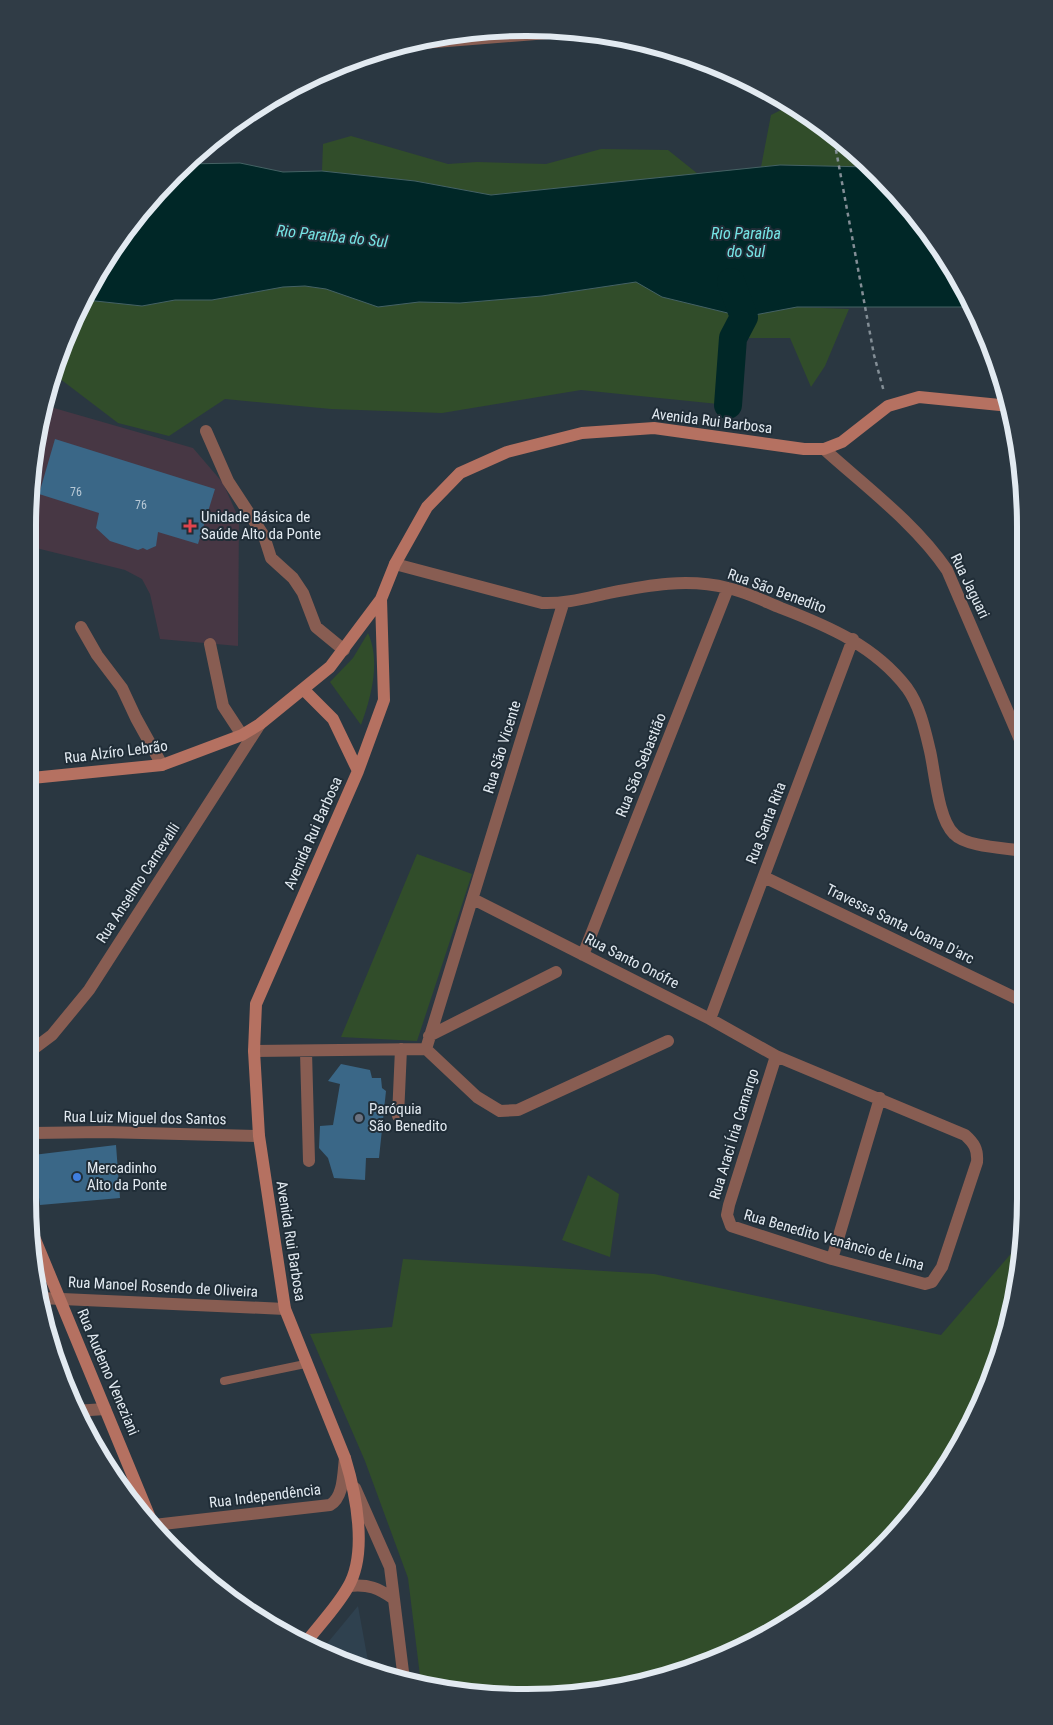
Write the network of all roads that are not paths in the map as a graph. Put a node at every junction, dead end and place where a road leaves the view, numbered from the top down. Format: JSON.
{"nodes":[{"id":1,"x":1001,"y":405,"type":"edge"},
{"id":2,"x":206,"y":432,"type":"dead end"},
{"id":3,"x":824,"y":449,"type":"junction"},
{"id":4,"x":395,"y":564,"type":"junction"},
{"id":5,"x":728,"y":588,"type":"junction"},
{"id":6,"x":381,"y":599,"type":"junction"},
{"id":7,"x":563,"y":604,"type":"junction"},
{"id":8,"x":81,"y":627,"type":"dead end"},
{"id":9,"x":853,"y":639,"type":"junction"},
{"id":10,"x":210,"y":644,"type":"dead end"},
{"id":11,"x":344,"y":650,"type":"junction"},
{"id":12,"x":304,"y":690,"type":"junction"},
{"id":13,"x":260,"y":724,"type":"junction"},
{"id":14,"x":1017,"y":733,"type":"edge"},
{"id":15,"x":242,"y":735,"type":"junction"},
{"id":16,"x":162,"y":765,"type":"junction"},
{"id":17,"x":358,"y":772,"type":"junction"},
{"id":18,"x":36,"y":778,"type":"edge"},
{"id":19,"x":1017,"y":850,"type":"edge"},
{"id":20,"x":764,"y":877,"type":"junction"},
{"id":21,"x":473,"y":899,"type":"junction"},
{"id":22,"x":583,"y":955,"type":"junction"},
{"id":23,"x":556,"y":972,"type":"dead end"},
{"id":24,"x":1017,"y":999,"type":"edge"},
{"id":25,"x":710,"y":1019,"type":"junction"},
{"id":26,"x":668,"y":1041,"type":"dead end"},
{"id":27,"x":428,"y":1042,"type":"junction"},
{"id":28,"x":36,"y":1047,"type":"edge"},
{"id":29,"x":401,"y":1049,"type":"junction"},
{"id":30,"x":254,"y":1051,"type":"junction"},
{"id":31,"x":306,"y":1052,"type":"junction"},
{"id":32,"x":776,"y":1056,"type":"junction"},
{"id":33,"x":880,"y":1098,"type":"junction"},
{"id":34,"x":398,"y":1116,"type":"dead end"},
{"id":35,"x":36,"y":1133,"type":"edge"},
{"id":36,"x":259,"y":1136,"type":"junction"},
{"id":37,"x":309,"y":1161,"type":"dead end"},
{"id":38,"x":728,"y":1222,"type":"joint"},
{"id":39,"x":39,"y":1248,"type":"edge"},
{"id":40,"x":832,"y":1259,"type":"junction"},
{"id":41,"x":932,"y":1282,"type":"joint"},
{"id":42,"x":47,"y":1298,"type":"edge"},
{"id":43,"x":60,"y":1299,"type":"junction"},
{"id":44,"x":285,"y":1310,"type":"junction"},
{"id":45,"x":305,"y":1364,"type":"junction"},
{"id":46,"x":224,"y":1381,"type":"dead end"},
{"id":47,"x":106,"y":1409,"type":"junction"},
{"id":48,"x":85,"y":1410,"type":"edge"},
{"id":49,"x":345,"y":1458,"type":"junction"},
{"id":50,"x":353,"y":1484,"type":"junction"},
{"id":51,"x":147,"y":1508,"type":"edge"},
{"id":52,"x":160,"y":1524,"type":"edge"},
{"id":53,"x":349,"y":1586,"type":"junction"},
{"id":54,"x":394,"y":1599,"type":"junction"},
{"id":55,"x":310,"y":1638,"type":"edge"},
{"id":56,"x":403,"y":1673,"type":"edge"}],
"edges":[{"from":1,"to":3,"type":"main road","name":"Avenida Rui Barbosa"},
{"from":2,"to":11,"type":"street"},
{"from":3,"to":4,"type":"main road","name":"Avenida Rui Barbosa"},
{"from":3,"to":14,"type":"street","name":"Rua Jaguari"},
{"from":4,"to":6,"type":"main road","name":"Avenida Rui Barbosa"},
{"from":4,"to":7,"type":"street","name":"Rua São Benedito"},
{"from":5,"to":7,"type":"street","name":"Rua São Benedito"},
{"from":5,"to":9,"type":"street","name":"Rua São Benedito"},
{"from":5,"to":22,"type":"street","name":"Rua São Sebastião"},
{"from":6,"to":11,"type":"main road","name":"Rua Alzíro Lebrão"},
{"from":6,"to":17,"type":"main road","name":"Avenida Rui Barbosa"},
{"from":7,"to":21,"type":"street","name":"Rua São Vicente"},
{"from":8,"to":16,"type":"street"},
{"from":9,"to":19,"type":"street","name":"Rua São Benedito"},
{"from":9,"to":20,"type":"street","name":"Rua Santa Rita"},
{"from":10,"to":15,"type":"street"},
{"from":11,"to":12,"type":"main road","name":"Rua Alzíro Lebrão"},
{"from":12,"to":13,"type":"main road","name":"Rua Alzíro Lebrão"},
{"from":12,"to":17,"type":"main road"},
{"from":13,"to":15,"type":"main road","name":"Rua Alzíro Lebrão"},
{"from":13,"to":28,"type":"street","name":"Rua Anselmo Carnevalli"},
{"from":15,"to":16,"type":"main road","name":"Rua Alzíro Lebrão"},
{"from":16,"to":18,"type":"main road","name":"Rua Alzíro Lebrão"},
{"from":17,"to":30,"type":"main road","name":"Avenida Rui Barbosa"},
{"from":20,"to":24,"type":"street","name":"Travessa Santa Joana D'arc"},
{"from":20,"to":25,"type":"street","name":"Rua Santa Rita"},
{"from":21,"to":22,"type":"street","name":"Rua Santo Onófre"},
{"from":21,"to":27,"type":"street","name":"Rua São Vicente"},
{"from":22,"to":25,"type":"street","name":"Rua Santo Onófre"},
{"from":23,"to":27,"type":"street"},
{"from":25,"to":32,"type":"street","name":"Rua Santo Onófre"},
{"from":26,"to":27,"type":"street"},
{"from":27,"to":29,"type":"street"},
{"from":29,"to":31,"type":"street"},
{"from":29,"to":34,"type":"street"},
{"from":30,"to":31,"type":"street"},
{"from":30,"to":36,"type":"main road","name":"Avenida Rui Barbosa"},
{"from":31,"to":37,"type":"street"},
{"from":32,"to":33,"type":"street","name":"Rua Santo Onófre"},
{"from":32,"to":38,"type":"street","name":"Rua Araci Íria Camargo"},
{"from":33,"to":40,"type":"street"},
{"from":33,"to":41,"type":"street","name":"Rua Santo Onófre"},
{"from":35,"to":36,"type":"street","name":"Rua Luiz Miguel dos Santos"},
{"from":36,"to":44,"type":"main road","name":"Avenida Rui Barbosa"},
{"from":38,"to":40,"type":"street","name":"Rua Benedito Venâncio de Lima"},
{"from":39,"to":43,"type":"main road","name":"Rua Audemo Veneziani"},
{"from":40,"to":41,"type":"street","name":"Rua Benedito Venâncio de Lima"},
{"from":42,"to":43,"type":"street","name":"Rua Manoel Rosendo de Oliveira"},
{"from":43,"to":44,"type":"street","name":"Rua Manoel Rosendo de Oliveira"},
{"from":43,"to":47,"type":"main road","name":"Rua Audemo Veneziani"},
{"from":44,"to":45,"type":"main road","name":"Avenida Rui Barbosa"},
{"from":45,"to":46,"type":"lane"},
{"from":45,"to":49,"type":"main road","name":"Avenida Rui Barbosa"},
{"from":47,"to":48,"type":"street"},
{"from":47,"to":51,"type":"main road","name":"Rua Audemo Veneziani"},
{"from":49,"to":50,"type":"main road","name":"Avenida Rui Barbosa"},
{"from":49,"to":52,"type":"street","name":"Rua Independência"},
{"from":50,"to":53,"type":"main road","name":"Avenida Rui Barbosa"},
{"from":50,"to":54,"type":"street"},
{"from":53,"to":54,"type":"street"},
{"from":53,"to":55,"type":"main road","name":"Avenida Rui Barbosa"},
{"from":54,"to":56,"type":"street"}]}
